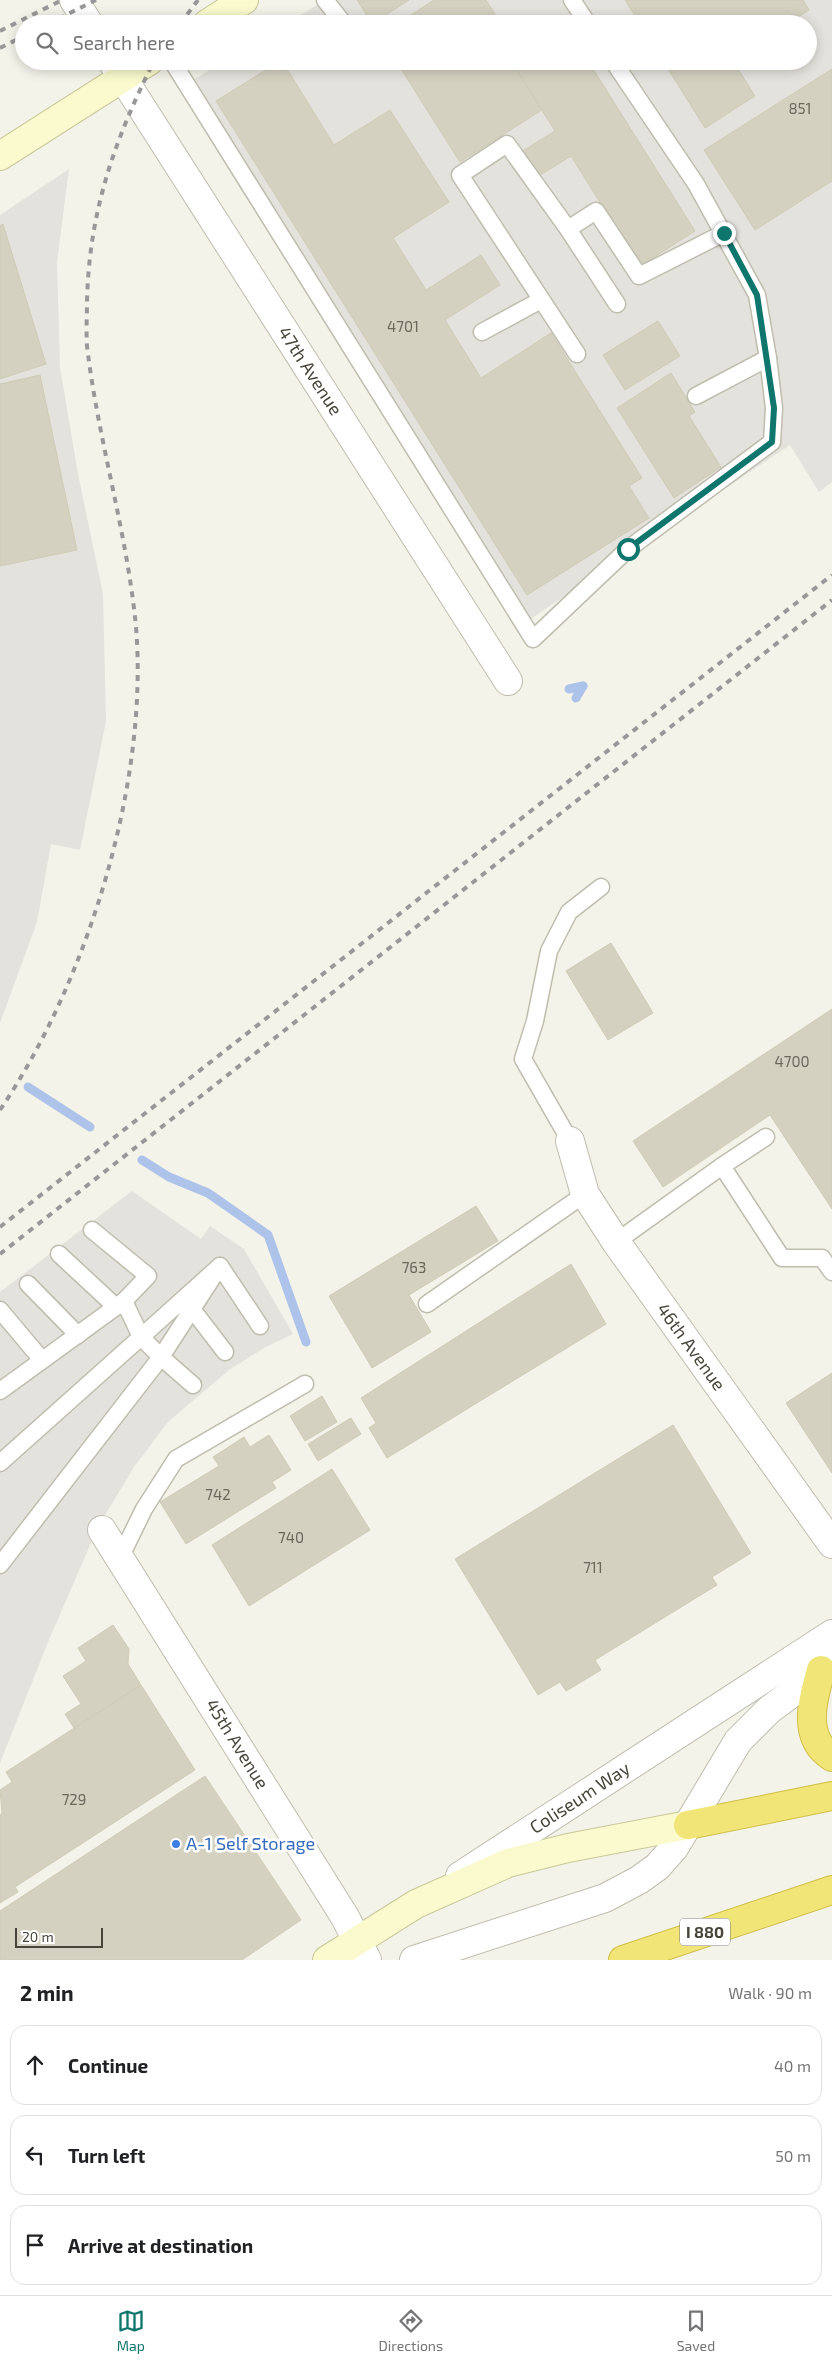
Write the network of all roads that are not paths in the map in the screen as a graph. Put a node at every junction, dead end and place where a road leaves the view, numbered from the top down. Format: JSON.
{"nodes":[{"id":1,"x":74,"y":0,"type":"edge"},
{"id":2,"x":244,"y":0,"type":"edge"},
{"id":3,"x":325,"y":0,"type":"edge"},
{"id":4,"x":572,"y":0,"type":"edge"},
{"id":5,"x":83,"y":15,"type":"edge"},
{"id":6,"x":221,"y":15,"type":"edge"},
{"id":7,"x":337,"y":15,"type":"edge"},
{"id":8,"x":582,"y":15,"type":"edge"},
{"id":9,"x":117,"y":70,"type":"edge"},
{"id":10,"x":178,"y":70,"type":"edge"},
{"id":11,"x":619,"y":70,"type":"edge"},
{"id":12,"x":0,"y":156,"type":"edge"},
{"id":13,"x":568,"y":229,"type":"junction"},
{"id":14,"x":724,"y":233,"type":"junction"},
{"id":15,"x":541,"y":300,"type":"junction"},
{"id":16,"x":618,"y":304,"type":"dead end"},
{"id":17,"x":482,"y":332,"type":"dead end"},
{"id":18,"x":577,"y":354,"type":"dead end"},
{"id":19,"x":768,"y":358,"type":"junction"},
{"id":20,"x":696,"y":396,"type":"dead end"},
{"id":21,"x":508,"y":681,"type":"dead end"},
{"id":22,"x":601,"y":887,"type":"dead end"},
{"id":23,"x":766,"y":1138,"type":"dead end"},
{"id":24,"x":570,"y":1141,"type":"joint"},
{"id":25,"x":722,"y":1166,"type":"junction"},
{"id":26,"x":585,"y":1194,"type":"junction"},
{"id":27,"x":92,"y":1230,"type":"dead end"},
{"id":28,"x":616,"y":1242,"type":"junction"},
{"id":29,"x":59,"y":1254,"type":"dead end"},
{"id":30,"x":220,"y":1266,"type":"junction"},
{"id":31,"x":832,"y":1272,"type":"edge"},
{"id":32,"x":28,"y":1284,"type":"dead end"},
{"id":33,"x":120,"y":1304,"type":"junction"},
{"id":34,"x":427,"y":1304,"type":"dead end"},
{"id":35,"x":192,"y":1309,"type":"junction"},
{"id":36,"x":0,"y":1310,"type":"edge"},
{"id":37,"x":260,"y":1326,"type":"dead end"},
{"id":38,"x":78,"y":1334,"type":"junction"},
{"id":39,"x":140,"y":1337,"type":"junction"},
{"id":40,"x":225,"y":1352,"type":"dead end"},
{"id":41,"x":161,"y":1357,"type":"junction"},
{"id":42,"x":42,"y":1360,"type":"junction"},
{"id":43,"x":305,"y":1384,"type":"dead end"},
{"id":44,"x":193,"y":1385,"type":"dead end"},
{"id":45,"x":1,"y":1388,"type":"edge"},
{"id":46,"x":0,"y":1463,"type":"edge"},
{"id":47,"x":102,"y":1530,"type":"dead end"},
{"id":48,"x":832,"y":1544,"type":"edge"},
{"id":49,"x":120,"y":1558,"type":"junction"},
{"id":50,"x":0,"y":1565,"type":"edge"},
{"id":51,"x":832,"y":1634,"type":"edge"},
{"id":52,"x":827,"y":1667,"type":"edge"},
{"id":53,"x":832,"y":1757,"type":"edge"},
{"id":54,"x":832,"y":1796,"type":"edge"},
{"id":55,"x":688,"y":1825,"type":"junction"},
{"id":56,"x":832,"y":1890,"type":"edge"},
{"id":57,"x":416,"y":1904,"type":"junction"},
{"id":58,"x":362,"y":1950,"type":"edge"},
{"id":59,"x":327,"y":1960,"type":"edge"},
{"id":60,"x":414,"y":1960,"type":"edge"},
{"id":61,"x":623,"y":1960,"type":"edge"}],
"edges":[{"from":1,"to":5,"type":"street"},
{"from":2,"to":6,"type":"main road"},
{"from":3,"to":7,"type":"lane"},
{"from":4,"to":8,"type":"lane"},
{"from":9,"to":12,"type":"main road"},
{"from":9,"to":21,"type":"street","name":"47th Avenue"},
{"from":10,"to":19,"type":"lane"},
{"from":11,"to":14,"type":"lane"},
{"from":13,"to":14,"type":"lane"},
{"from":13,"to":15,"type":"lane"},
{"from":13,"to":16,"type":"lane"},
{"from":14,"to":19,"type":"lane"},
{"from":15,"to":17,"type":"lane"},
{"from":15,"to":18,"type":"lane"},
{"from":19,"to":20,"type":"lane"},
{"from":22,"to":24,"type":"lane"},
{"from":23,"to":25,"type":"lane"},
{"from":24,"to":26,"type":"street","name":"46th Avenue"},
{"from":25,"to":28,"type":"lane"},
{"from":25,"to":31,"type":"lane"},
{"from":26,"to":28,"type":"street","name":"46th Avenue"},
{"from":26,"to":34,"type":"lane"},
{"from":27,"to":33,"type":"lane"},
{"from":28,"to":48,"type":"street","name":"46th Avenue"},
{"from":29,"to":33,"type":"lane"},
{"from":30,"to":35,"type":"lane"},
{"from":30,"to":37,"type":"lane"},
{"from":30,"to":39,"type":"lane"},
{"from":32,"to":38,"type":"lane"},
{"from":33,"to":38,"type":"lane"},
{"from":33,"to":39,"type":"lane"},
{"from":35,"to":40,"type":"lane"},
{"from":35,"to":41,"type":"lane"},
{"from":36,"to":42,"type":"lane"},
{"from":38,"to":42,"type":"lane"},
{"from":39,"to":41,"type":"lane"},
{"from":39,"to":46,"type":"lane"},
{"from":41,"to":44,"type":"lane"},
{"from":41,"to":50,"type":"lane"},
{"from":42,"to":45,"type":"lane"},
{"from":43,"to":49,"type":"lane"},
{"from":47,"to":49,"type":"street","name":"45th Avenue"},
{"from":49,"to":58,"type":"street","name":"45th Avenue"},
{"from":51,"to":57,"type":"street","name":"Coliseum Way"},
{"from":52,"to":53,"type":"highway"},
{"from":52,"to":55,"type":"street"},
{"from":54,"to":55,"type":"highway"},
{"from":55,"to":57,"type":"main road"},
{"from":55,"to":60,"type":"street"},
{"from":56,"to":61,"type":"highway","number":"I 880"},
{"from":57,"to":58,"type":"main road","name":"Coliseum Way"},
{"from":58,"to":59,"type":"main road","name":"Coliseum Way"}]}
